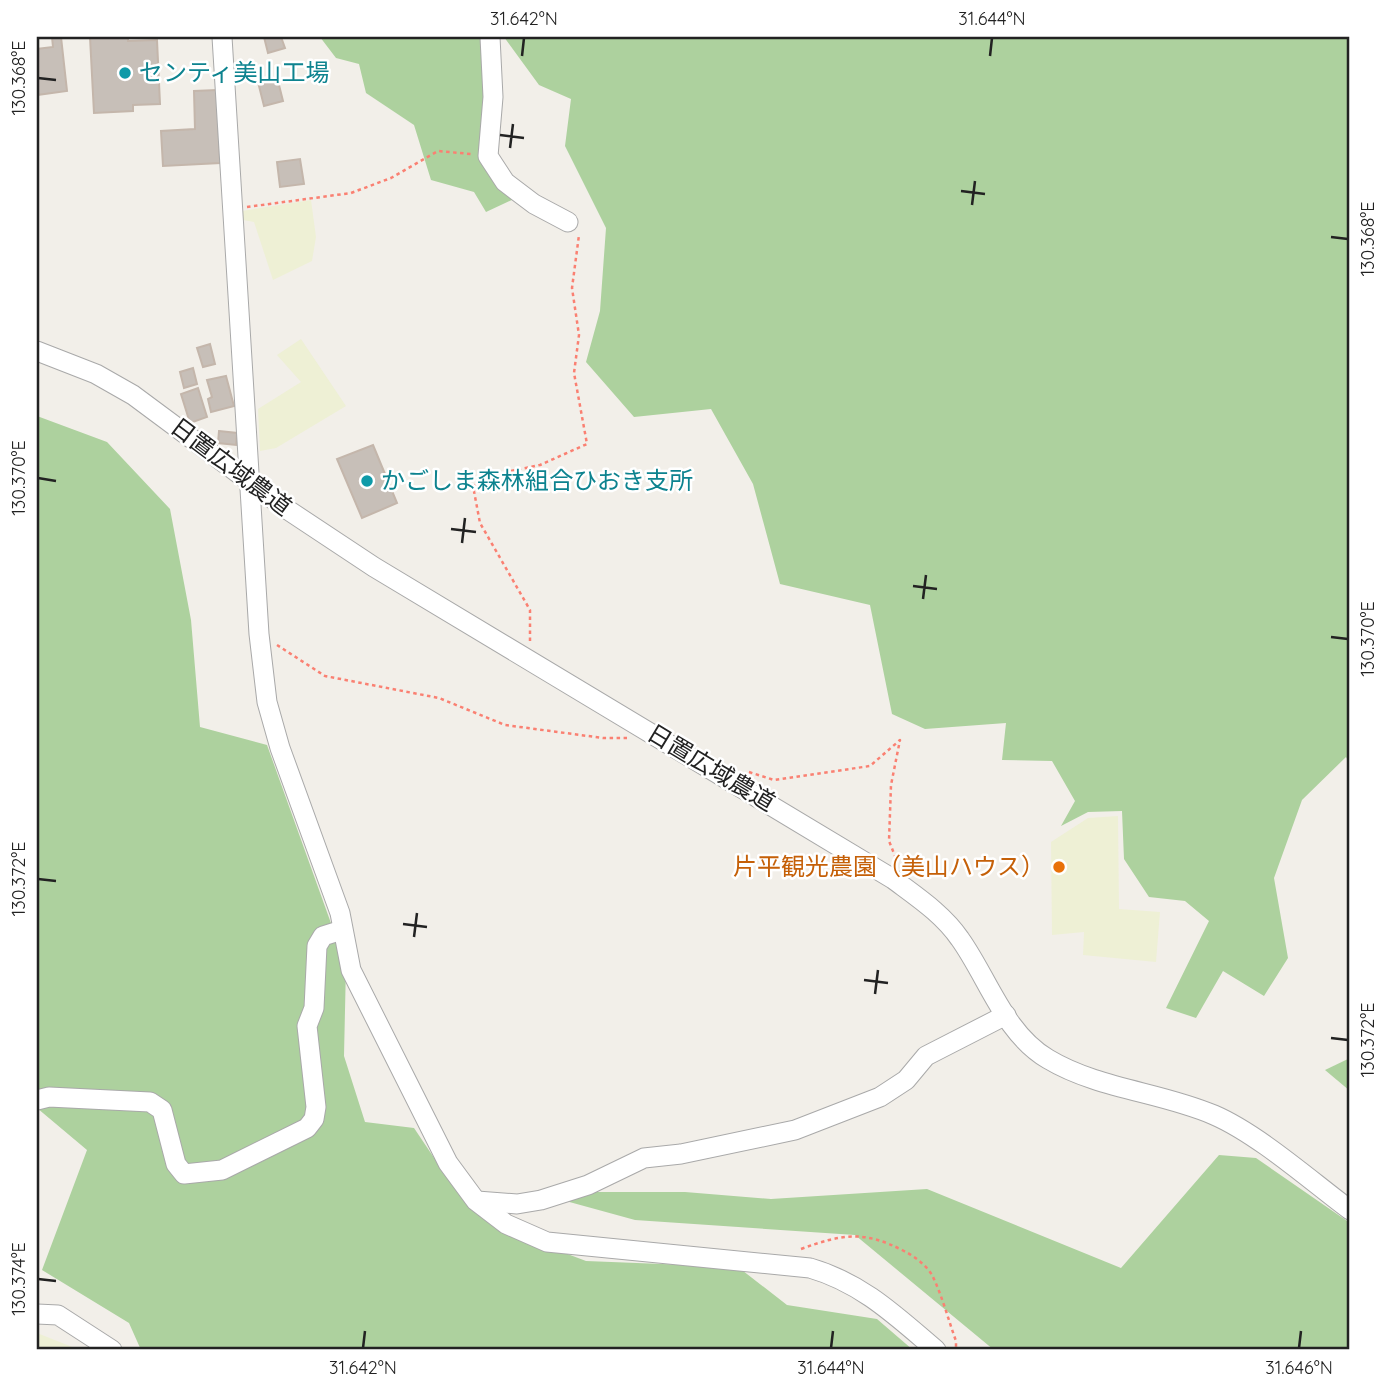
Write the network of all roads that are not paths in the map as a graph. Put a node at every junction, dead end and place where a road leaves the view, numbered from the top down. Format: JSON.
{"nodes":[{"id":1,"x":222,"y":37,"type":"edge"},
{"id":2,"x":490,"y":37,"type":"edge"},
{"id":3,"x":568,"y":222,"type":"road end"},
{"id":4,"x":37,"y":351,"type":"edge"},
{"id":5,"x":248,"y":481,"type":"junction"},
{"id":6,"x":341,"y":930,"type":"junction"},
{"id":7,"x":1006,"y":1015,"type":"junction"},
{"id":8,"x":37,"y":1100,"type":"edge"},
{"id":9,"x":476,"y":1201,"type":"junction"},
{"id":10,"x":1350,"y":1209,"type":"edge"},
{"id":11,"x":37,"y":1314,"type":"edge"},
{"id":12,"x":104,"y":1348,"type":"edge"},
{"id":13,"x":936,"y":1350,"type":"edge"}],
"edges":[{"from":1,"to":5,"type":"street"},
{"from":2,"to":3,"type":"street"},
{"from":4,"to":5,"type":"street","name":"日置広域農道"},
{"from":5,"to":6,"type":"street"},
{"from":5,"to":7,"type":"street","name":"日置広域農道"},
{"from":6,"to":8,"type":"street"},
{"from":6,"to":9,"type":"street"},
{"from":7,"to":9,"type":"street"},
{"from":7,"to":10,"type":"street","name":"日置広域農道"},
{"from":9,"to":13,"type":"street"},
{"from":11,"to":12,"type":"street"}]}
